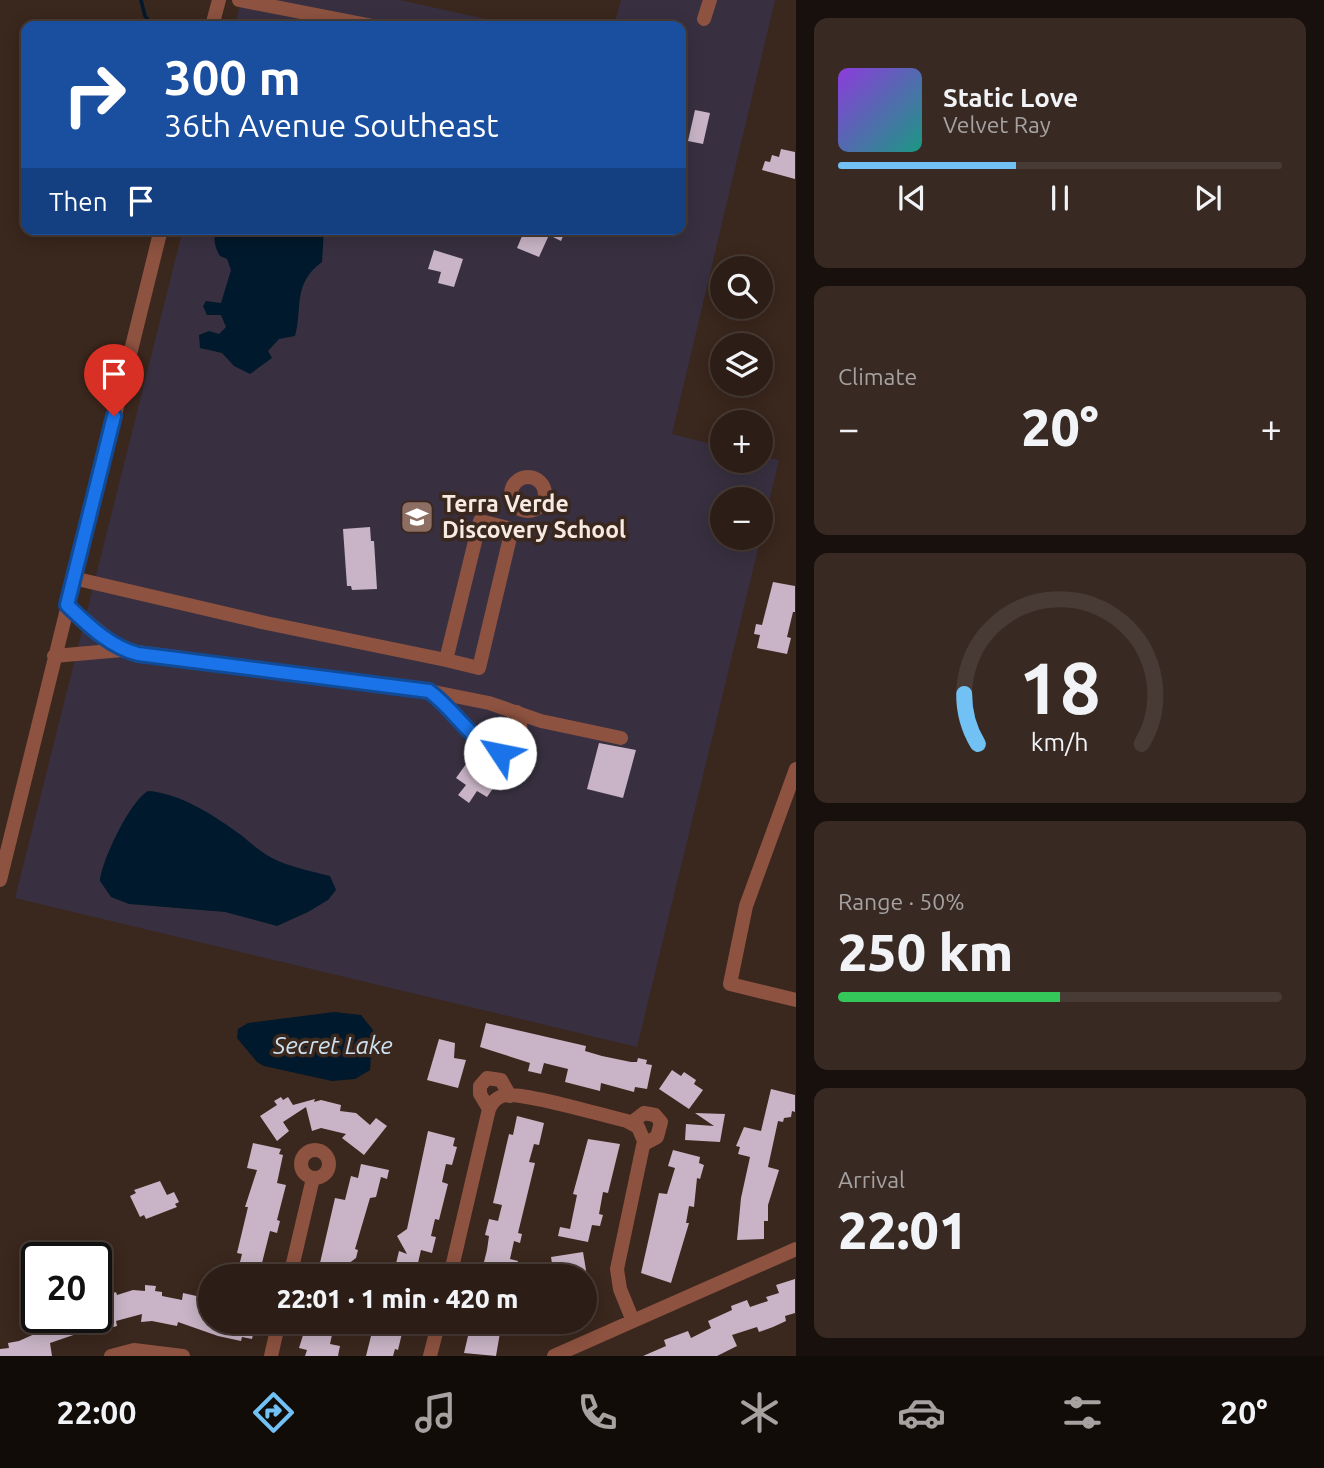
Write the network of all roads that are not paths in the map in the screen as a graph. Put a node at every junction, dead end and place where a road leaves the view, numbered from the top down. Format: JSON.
{"nodes":[{"id":1,"x":219,"y":0,"type":"edge"},
{"id":2,"x":239,"y":0,"type":"edge"},
{"id":3,"x":710,"y":0,"type":"edge"},
{"id":4,"x":704,"y":19,"type":"dead end"},
{"id":5,"x":213,"y":21,"type":"edge"},
{"id":6,"x":347,"y":21,"type":"edge"},
{"id":7,"x":159,"y":235,"type":"edge"},
{"id":8,"x":518,"y":506,"type":"dead end"},
{"id":9,"x":512,"y":529,"type":"junction"},
{"id":10,"x":73,"y":578,"type":"junction"},
{"id":11,"x":67,"y":605,"type":"junction"},
{"id":12,"x":122,"y":650,"type":"junction"},
{"id":13,"x":54,"y":656,"type":"junction"},
{"id":14,"x":446,"y":660,"type":"junction"},
{"id":15,"x":429,"y":691,"type":"junction"},
{"id":16,"x":517,"y":712,"type":"junction"},
{"id":17,"x":621,"y":738,"type":"dead end"},
{"id":18,"x":796,"y":769,"type":"edge"},
{"id":19,"x":0,"y":880,"type":"edge"},
{"id":20,"x":796,"y":1000,"type":"edge"},
{"id":21,"x":510,"y":1096,"type":"junction"},
{"id":22,"x":489,"y":1109,"type":"junction"},
{"id":23,"x":631,"y":1123,"type":"junction"},
{"id":24,"x":644,"y":1144,"type":"junction"},
{"id":25,"x":313,"y":1178,"type":"dead end"},
{"id":26,"x":796,"y":1249,"type":"edge"},
{"id":27,"x":293,"y":1264,"type":"edge"},
{"id":28,"x":453,"y":1264,"type":"edge"},
{"id":29,"x":634,"y":1321,"type":"junction"},
{"id":30,"x":276,"y":1334,"type":"edge"},
{"id":31,"x":436,"y":1334,"type":"edge"},
{"id":32,"x":564,"y":1354,"type":"edge"},
{"id":33,"x":111,"y":1356,"type":"edge"},
{"id":34,"x":183,"y":1356,"type":"edge"},
{"id":35,"x":271,"y":1356,"type":"edge"},
{"id":36,"x":430,"y":1356,"type":"edge"}],
"edges":[{"from":1,"to":5,"type":"street"},
{"from":2,"to":6,"type":"street"},
{"from":3,"to":4,"type":"street"},
{"from":7,"to":10,"type":"street"},
{"from":8,"to":9,"type":"street"},
{"from":9,"to":14,"type":"street"},
{"from":9,"to":14,"type":"street"},
{"from":10,"to":11,"type":"street"},
{"from":10,"to":14,"type":"street"},
{"from":11,"to":12,"type":"street"},
{"from":11,"to":13,"type":"street"},
{"from":12,"to":13,"type":"street"},
{"from":12,"to":15,"type":"street"},
{"from":13,"to":19,"type":"street"},
{"from":15,"to":16,"type":"street"},
{"from":15,"to":16,"type":"street"},
{"from":16,"to":17,"type":"street"},
{"from":18,"to":20,"type":"street"},
{"from":21,"to":22,"type":"street"},
{"from":21,"to":22,"type":"street"},
{"from":21,"to":23,"type":"street"},
{"from":22,"to":28,"type":"street"},
{"from":23,"to":24,"type":"street"},
{"from":23,"to":24,"type":"street"},
{"from":24,"to":29,"type":"street"},
{"from":25,"to":27,"type":"street"},
{"from":26,"to":29,"type":"street"},
{"from":29,"to":32,"type":"street"},
{"from":30,"to":35,"type":"street"},
{"from":31,"to":36,"type":"street"},
{"from":33,"to":34,"type":"street"}]}
